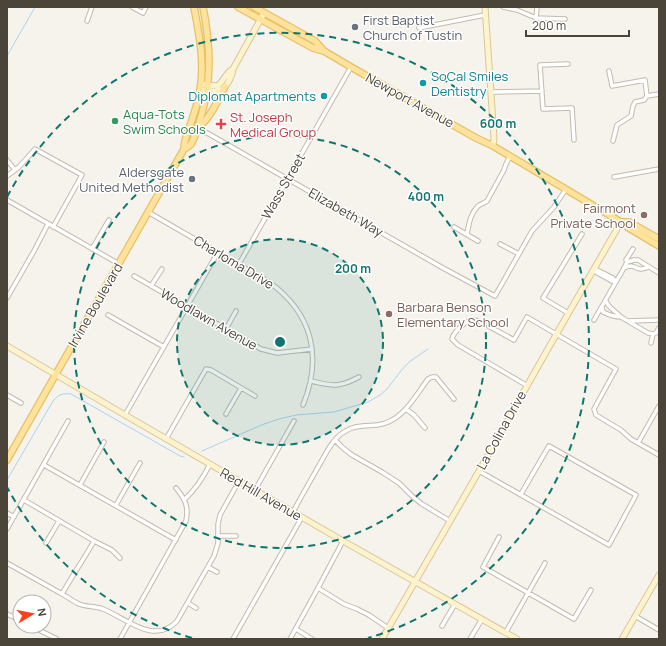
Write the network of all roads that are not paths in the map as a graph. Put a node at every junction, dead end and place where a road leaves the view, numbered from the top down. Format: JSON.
{"nodes":[{"id":1,"x":92,"y":7,"type":"edge"},
{"id":2,"x":132,"y":7,"type":"edge"},
{"id":3,"x":146,"y":7,"type":"edge"},
{"id":4,"x":194,"y":7,"type":"edge"},
{"id":5,"x":238,"y":7,"type":"edge"},
{"id":6,"x":254,"y":7,"type":"edge"},
{"id":7,"x":485,"y":7,"type":"edge"},
{"id":8,"x":503,"y":7,"type":"edge"},
{"id":9,"x":537,"y":7,"type":"edge"},
{"id":10,"x":203,"y":8,"type":"edge"},
{"id":11,"x":264,"y":13,"type":"junction"},
{"id":12,"x":485,"y":15,"type":"junction"},
{"id":13,"x":536,"y":18,"type":"junction"},
{"id":14,"x":260,"y":19,"type":"junction"},
{"id":15,"x":565,"y":19,"type":"dead end"},
{"id":16,"x":87,"y":21,"type":"dead end"},
{"id":17,"x":419,"y":28,"type":"dead end"},
{"id":18,"x":324,"y":51,"type":"junction"},
{"id":19,"x":568,"y":64,"type":"dead end"},
{"id":20,"x":351,"y":67,"type":"junction"},
{"id":21,"x":233,"y":68,"type":"junction"},
{"id":22,"x":608,"y":71,"type":"dead end"},
{"id":23,"x":225,"y":86,"type":"junction"},
{"id":24,"x":200,"y":87,"type":"junction"},
{"id":25,"x":208,"y":88,"type":"junction"},
{"id":26,"x":542,"y":91,"type":"junction"},
{"id":27,"x":491,"y":92,"type":"junction"},
{"id":28,"x":659,"y":94,"type":"edge"},
{"id":29,"x":647,"y":96,"type":"junction"},
{"id":30,"x":197,"y":128,"type":"junction"},
{"id":31,"x":574,"y":140,"type":"dead end"},
{"id":32,"x":612,"y":141,"type":"dead end"},
{"id":33,"x":492,"y":146,"type":"junction"},
{"id":34,"x":184,"y":149,"type":"junction"},
{"id":35,"x":510,"y":156,"type":"junction"},
{"id":36,"x":7,"y":160,"type":"edge"},
{"id":37,"x":659,"y":169,"type":"edge"},
{"id":38,"x":15,"y":170,"type":"junction"},
{"id":39,"x":7,"y":176,"type":"edge"},
{"id":40,"x":614,"y":177,"type":"dead end"},
{"id":41,"x":287,"y":178,"type":"junction"},
{"id":42,"x":566,"y":189,"type":"junction"},
{"id":43,"x":7,"y":200,"type":"edge"},
{"id":44,"x":148,"y":212,"type":"junction"},
{"id":45,"x":109,"y":220,"type":"dead end"},
{"id":46,"x":621,"y":222,"type":"junction"},
{"id":47,"x":48,"y":224,"type":"junction"},
{"id":48,"x":53,"y":227,"type":"junction"},
{"id":49,"x":454,"y":227,"type":"dead end"},
{"id":50,"x":467,"y":234,"type":"junction"},
{"id":51,"x":582,"y":234,"type":"dead end"},
{"id":52,"x":659,"y":239,"type":"edge"},
{"id":53,"x":478,"y":241,"type":"dead end"},
{"id":54,"x":500,"y":244,"type":"dead end"},
{"id":55,"x":659,"y":246,"type":"edge"},
{"id":56,"x":92,"y":249,"type":"junction"},
{"id":57,"x":633,"y":249,"type":"dead end"},
{"id":58,"x":218,"y":252,"type":"junction"},
{"id":59,"x":519,"y":254,"type":"junction"},
{"id":60,"x":630,"y":254,"type":"junction"},
{"id":61,"x":633,"y":260,"type":"junction"},
{"id":62,"x":627,"y":262,"type":"junction"},
{"id":63,"x":119,"y":264,"type":"junction"},
{"id":64,"x":239,"y":264,"type":"junction"},
{"id":65,"x":648,"y":267,"type":"junction"},
{"id":66,"x":624,"y":268,"type":"junction"},
{"id":67,"x":162,"y":269,"type":"dead end"},
{"id":68,"x":594,"y":270,"type":"junction"},
{"id":69,"x":659,"y":273,"type":"edge"},
{"id":70,"x":134,"y":276,"type":"dead end"},
{"id":71,"x":616,"y":282,"type":"junction"},
{"id":72,"x":151,"y":286,"type":"junction"},
{"id":73,"x":7,"y":298,"type":"edge"},
{"id":74,"x":606,"y":301,"type":"junction"},
{"id":75,"x":187,"y":307,"type":"junction"},
{"id":76,"x":602,"y":307,"type":"junction"},
{"id":77,"x":236,"y":311,"type":"dead end"},
{"id":78,"x":568,"y":313,"type":"junction"},
{"id":79,"x":108,"y":315,"type":"dead end"},
{"id":80,"x":621,"y":317,"type":"junction"},
{"id":81,"x":594,"y":320,"type":"dead end"},
{"id":82,"x":659,"y":320,"type":"edge"},
{"id":83,"x":627,"y":321,"type":"junction"},
{"id":84,"x":659,"y":328,"type":"edge"},
{"id":85,"x":226,"y":329,"type":"junction"},
{"id":86,"x":556,"y":334,"type":"junction"},
{"id":87,"x":653,"y":334,"type":"junction"},
{"id":88,"x":651,"y":344,"type":"dead end"},
{"id":89,"x":7,"y":346,"type":"edge"},
{"id":90,"x":164,"y":347,"type":"junction"},
{"id":91,"x":312,"y":349,"type":"junction"},
{"id":92,"x":56,"y":375,"type":"junction"},
{"id":93,"x":359,"y":377,"type":"dead end"},
{"id":94,"x":311,"y":381,"type":"junction"},
{"id":95,"x":526,"y":385,"type":"junction"},
{"id":96,"x":241,"y":388,"type":"junction"},
{"id":97,"x":7,"y":395,"type":"edge"},
{"id":98,"x":255,"y":396,"type":"dead end"},
{"id":99,"x":454,"y":399,"type":"dead end"},
{"id":100,"x":21,"y":403,"type":"dead end"},
{"id":101,"x":303,"y":405,"type":"dead end"},
{"id":102,"x":659,"y":406,"type":"edge"},
{"id":103,"x":406,"y":409,"type":"junction"},
{"id":104,"x":226,"y":414,"type":"dead end"},
{"id":105,"x":125,"y":415,"type":"junction"},
{"id":106,"x":68,"y":421,"type":"dead end"},
{"id":107,"x":294,"y":421,"type":"dead end"},
{"id":108,"x":425,"y":428,"type":"dead end"},
{"id":109,"x":166,"y":439,"type":"junction"},
{"id":110,"x":335,"y":440,"type":"junction"},
{"id":111,"x":104,"y":442,"type":"dead end"},
{"id":112,"x":638,"y":443,"type":"junction"},
{"id":113,"x":659,"y":455,"type":"edge"},
{"id":114,"x":7,"y":460,"type":"edge"},
{"id":115,"x":140,"y":462,"type":"dead end"},
{"id":116,"x":210,"y":464,"type":"junction"},
{"id":117,"x":44,"y":465,"type":"junction"},
{"id":118,"x":479,"y":471,"type":"junction"},
{"id":119,"x":239,"y":481,"type":"junction"},
{"id":120,"x":80,"y":485,"type":"junction"},
{"id":121,"x":176,"y":488,"type":"dead end"},
{"id":122,"x":255,"y":490,"type":"junction"},
{"id":123,"x":521,"y":494,"type":"junction"},
{"id":124,"x":185,"y":499,"type":"junction"},
{"id":125,"x":24,"y":500,"type":"junction"},
{"id":126,"x":116,"y":506,"type":"junction"},
{"id":127,"x":293,"y":512,"type":"junction"},
{"id":128,"x":7,"y":513,"type":"edge"},
{"id":129,"x":14,"y":517,"type":"junction"},
{"id":130,"x":302,"y":517,"type":"junction"},
{"id":131,"x":450,"y":520,"type":"junction"},
{"id":132,"x":59,"y":521,"type":"junction"},
{"id":133,"x":7,"y":529,"type":"edge"},
{"id":134,"x":218,"y":536,"type":"junction"},
{"id":135,"x":236,"y":536,"type":"dead end"},
{"id":136,"x":499,"y":537,"type":"dead end"},
{"id":137,"x":176,"y":540,"type":"junction"},
{"id":138,"x":94,"y":541,"type":"junction"},
{"id":139,"x":343,"y":541,"type":"junction"},
{"id":140,"x":46,"y":543,"type":"dead end"},
{"id":141,"x":120,"y":558,"type":"dead end"},
{"id":142,"x":7,"y":563,"type":"edge"},
{"id":143,"x":545,"y":563,"type":"dead end"},
{"id":144,"x":208,"y":567,"type":"junction"},
{"id":145,"x":217,"y":572,"type":"dead end"},
{"id":146,"x":659,"y":575,"type":"edge"},
{"id":147,"x":415,"y":581,"type":"junction"},
{"id":148,"x":318,"y":588,"type":"junction"},
{"id":149,"x":591,"y":590,"type":"dead end"},
{"id":150,"x":528,"y":592,"type":"junction"},
{"id":151,"x":62,"y":594,"type":"junction"},
{"id":152,"x":188,"y":603,"type":"junction"},
{"id":153,"x":455,"y":604,"type":"junction"},
{"id":154,"x":196,"y":608,"type":"dead end"},
{"id":155,"x":635,"y":616,"type":"junction"},
{"id":156,"x":482,"y":619,"type":"junction"},
{"id":157,"x":129,"y":623,"type":"junction"},
{"id":158,"x":442,"y":626,"type":"dead end"},
{"id":159,"x":388,"y":628,"type":"junction"},
{"id":160,"x":296,"y":629,"type":"junction"},
{"id":161,"x":659,"y":630,"type":"edge"},
{"id":162,"x":506,"y":632,"type":"junction"},
{"id":163,"x":47,"y":634,"type":"edge"},
{"id":164,"x":57,"y":639,"type":"edge"},
{"id":165,"x":120,"y":639,"type":"edge"},
{"id":166,"x":233,"y":639,"type":"edge"},
{"id":167,"x":290,"y":639,"type":"edge"},
{"id":168,"x":312,"y":639,"type":"edge"},
{"id":169,"x":382,"y":639,"type":"edge"},
{"id":170,"x":470,"y":639,"type":"edge"},
{"id":171,"x":517,"y":639,"type":"edge"},
{"id":172,"x":622,"y":639,"type":"edge"}],
"edges":[{"from":1,"to":16,"type":"street"},
{"from":2,"to":3,"type":"street"},
{"from":4,"to":24,"type":"main road","name":"Irvine Boulevard"},
{"from":5,"to":14,"type":"main road","name":"Newport Avenue"},
{"from":6,"to":11,"type":"main road","name":"Newport Avenue"},
{"from":7,"to":12,"type":"main road"},
{"from":8,"to":13,"type":"street"},
{"from":9,"to":13,"type":"street"},
{"from":10,"to":25,"type":"main road","name":"Irvine Boulevard"},
{"from":11,"to":14,"type":"main road"},
{"from":11,"to":18,"type":"main road","name":"Newport Avenue"},
{"from":12,"to":17,"type":"street"},
{"from":12,"to":27,"type":"main road"},
{"from":13,"to":15,"type":"street"},
{"from":14,"to":18,"type":"main road","name":"Newport Avenue"},
{"from":14,"to":21,"type":"main road"},
{"from":18,"to":20,"type":"main road","name":"Newport Avenue"},
{"from":19,"to":26,"type":"street"},
{"from":20,"to":33,"type":"main road","name":"Newport Avenue"},
{"from":20,"to":41,"type":"street","name":"Wass Street"},
{"from":21,"to":23,"type":"main road"},
{"from":21,"to":25,"type":"main road"},
{"from":22,"to":29,"type":"street"},
{"from":23,"to":25,"type":"main road"},
{"from":23,"to":30,"type":"main road"},
{"from":24,"to":25,"type":"main road"},
{"from":24,"to":34,"type":"main road","name":"Irvine Boulevard"},
{"from":25,"to":30,"type":"main road","name":"Irvine Boulevard"},
{"from":26,"to":27,"type":"street"},
{"from":26,"to":31,"type":"street"},
{"from":27,"to":33,"type":"main road"},
{"from":28,"to":29,"type":"street"},
{"from":29,"to":32,"type":"street"},
{"from":30,"to":34,"type":"main road","name":"Irvine Boulevard"},
{"from":30,"to":41,"type":"street","name":"Elizabeth Way"},
{"from":33,"to":35,"type":"main road","name":"Newport Avenue"},
{"from":34,"to":44,"type":"main road","name":"Irvine Boulevard"},
{"from":35,"to":42,"type":"main road","name":"Newport Avenue"},
{"from":35,"to":50,"type":"street"},
{"from":36,"to":38,"type":"street"},
{"from":37,"to":40,"type":"street"},
{"from":38,"to":39,"type":"street"},
{"from":38,"to":48,"type":"street"},
{"from":41,"to":59,"type":"street","name":"Elizabeth Way"},
{"from":41,"to":64,"type":"street","name":"Wass Street"},
{"from":42,"to":46,"type":"main road","name":"Newport Avenue"},
{"from":42,"to":59,"type":"street"},
{"from":43,"to":47,"type":"street"},
{"from":44,"to":58,"type":"street","name":"Charloma Drive"},
{"from":44,"to":63,"type":"main road","name":"Irvine Boulevard"},
{"from":45,"to":56,"type":"street"},
{"from":46,"to":52,"type":"main road","name":"Newport Avenue"},
{"from":46,"to":55,"type":"main road","name":"Newport Avenue"},
{"from":46,"to":68,"type":"main road","name":"La Colina Drive"},
{"from":47,"to":48,"type":"street"},
{"from":47,"to":73,"type":"street"},
{"from":48,"to":56,"type":"street"},
{"from":49,"to":50,"type":"street"},
{"from":50,"to":53,"type":"street"},
{"from":51,"to":78,"type":"street"},
{"from":54,"to":59,"type":"street"},
{"from":56,"to":63,"type":"street"},
{"from":57,"to":60,"type":"street"},
{"from":58,"to":64,"type":"street","name":"Charloma Drive"},
{"from":58,"to":75,"type":"street"},
{"from":60,"to":61,"type":"street"},
{"from":60,"to":62,"type":"street"},
{"from":61,"to":62,"type":"street"},
{"from":61,"to":65,"type":"street"},
{"from":62,"to":66,"type":"street"},
{"from":63,"to":92,"type":"main road","name":"Irvine Boulevard"},
{"from":64,"to":91,"type":"street","name":"Charloma Drive"},
{"from":65,"to":66,"type":"street"},
{"from":65,"to":69,"type":"street"},
{"from":66,"to":71,"type":"street"},
{"from":67,"to":72,"type":"street"},
{"from":68,"to":71,"type":"street"},
{"from":68,"to":78,"type":"main road","name":"La Colina Drive"},
{"from":70,"to":72,"type":"street","name":"Woodlawn Avenue"},
{"from":71,"to":74,"type":"street"},
{"from":72,"to":75,"type":"street","name":"Woodlawn Avenue"},
{"from":74,"to":76,"type":"street"},
{"from":74,"to":80,"type":"street"},
{"from":75,"to":85,"type":"street","name":"Woodlawn Avenue"},
{"from":75,"to":90,"type":"street"},
{"from":76,"to":80,"type":"street"},
{"from":76,"to":81,"type":"street"},
{"from":77,"to":85,"type":"street"},
{"from":78,"to":86,"type":"main road","name":"La Colina Drive"},
{"from":79,"to":90,"type":"street"},
{"from":80,"to":83,"type":"street"},
{"from":82,"to":83,"type":"street"},
{"from":83,"to":87,"type":"street"},
{"from":84,"to":87,"type":"street"},
{"from":85,"to":91,"type":"street","name":"Woodlawn Avenue"},
{"from":86,"to":95,"type":"main road","name":"La Colina Drive"},
{"from":86,"to":95,"type":"street"},
{"from":86,"to":112,"type":"street"},
{"from":87,"to":88,"type":"street"},
{"from":89,"to":92,"type":"main road","name":"Red Hill Avenue"},
{"from":90,"to":105,"type":"street"},
{"from":91,"to":94,"type":"street","name":"Charloma Drive"},
{"from":92,"to":105,"type":"main road","name":"Red Hill Avenue"},
{"from":92,"to":114,"type":"main road","name":"Irvine Boulevard"},
{"from":93,"to":94,"type":"street"},
{"from":94,"to":101,"type":"street","name":"Charloma Drive"},
{"from":95,"to":118,"type":"main road","name":"La Colina Drive"},
{"from":96,"to":98,"type":"street"},
{"from":96,"to":104,"type":"street"},
{"from":96,"to":109,"type":"street"},
{"from":97,"to":100,"type":"street"},
{"from":99,"to":103,"type":"street"},
{"from":102,"to":112,"type":"street"},
{"from":103,"to":108,"type":"street"},
{"from":103,"to":110,"type":"street"},
{"from":105,"to":109,"type":"main road","name":"Red Hill Avenue"},
{"from":106,"to":117,"type":"street"},
{"from":107,"to":122,"type":"street"},
{"from":109,"to":116,"type":"main road","name":"Red Hill Avenue"},
{"from":110,"to":127,"type":"street"},
{"from":110,"to":131,"type":"street"},
{"from":111,"to":120,"type":"street"},
{"from":112,"to":113,"type":"street"},
{"from":115,"to":126,"type":"street"},
{"from":116,"to":119,"type":"main road","name":"Red Hill Avenue"},
{"from":116,"to":124,"type":"street"},
{"from":117,"to":120,"type":"street"},
{"from":117,"to":125,"type":"street"},
{"from":118,"to":123,"type":"street"},
{"from":118,"to":131,"type":"main road","name":"La Colina Drive"},
{"from":119,"to":122,"type":"main road","name":"Red Hill Avenue"},
{"from":119,"to":134,"type":"street"},
{"from":120,"to":126,"type":"street"},
{"from":121,"to":124,"type":"street"},
{"from":122,"to":127,"type":"main road","name":"Red Hill Avenue"},
{"from":123,"to":123,"type":"street"},
{"from":124,"to":137,"type":"street"},
{"from":125,"to":129,"type":"street"},
{"from":125,"to":132,"type":"street"},
{"from":126,"to":137,"type":"street"},
{"from":127,"to":130,"type":"main road","name":"Red Hill Avenue"},
{"from":128,"to":129,"type":"street"},
{"from":129,"to":133,"type":"street"},
{"from":130,"to":139,"type":"main road","name":"Red Hill Avenue"},
{"from":130,"to":166,"type":"street"},
{"from":131,"to":147,"type":"main road","name":"La Colina Drive"},
{"from":132,"to":138,"type":"street"},
{"from":132,"to":140,"type":"street"},
{"from":134,"to":135,"type":"street"},
{"from":134,"to":144,"type":"street"},
{"from":136,"to":150,"type":"street"},
{"from":137,"to":157,"type":"street"},
{"from":138,"to":141,"type":"street"},
{"from":138,"to":151,"type":"street"},
{"from":139,"to":147,"type":"main road","name":"Red Hill Avenue"},
{"from":139,"to":148,"type":"street"},
{"from":142,"to":151,"type":"street"},
{"from":143,"to":150,"type":"street"},
{"from":144,"to":145,"type":"street"},
{"from":144,"to":152,"type":"street"},
{"from":146,"to":155,"type":"main road"},
{"from":147,"to":153,"type":"main road","name":"Red Hill Avenue"},
{"from":147,"to":159,"type":"main road","name":"La Colina Drive"},
{"from":148,"to":159,"type":"street"},
{"from":148,"to":160,"type":"street"},
{"from":149,"to":150,"type":"street"},
{"from":150,"to":162,"type":"street"},
{"from":151,"to":157,"type":"street"},
{"from":152,"to":154,"type":"street"},
{"from":152,"to":157,"type":"street"},
{"from":153,"to":156,"type":"main road","name":"Red Hill Avenue"},
{"from":153,"to":158,"type":"street"},
{"from":155,"to":161,"type":"street"},
{"from":155,"to":172,"type":"main road"},
{"from":156,"to":162,"type":"main road","name":"Red Hill Avenue"},
{"from":156,"to":170,"type":"street"},
{"from":157,"to":165,"type":"street"},
{"from":159,"to":169,"type":"main road","name":"La Colina Drive"},
{"from":160,"to":167,"type":"street"},
{"from":160,"to":168,"type":"street"},
{"from":162,"to":171,"type":"main road","name":"Red Hill Avenue"},
{"from":163,"to":164,"type":"street"}]}
